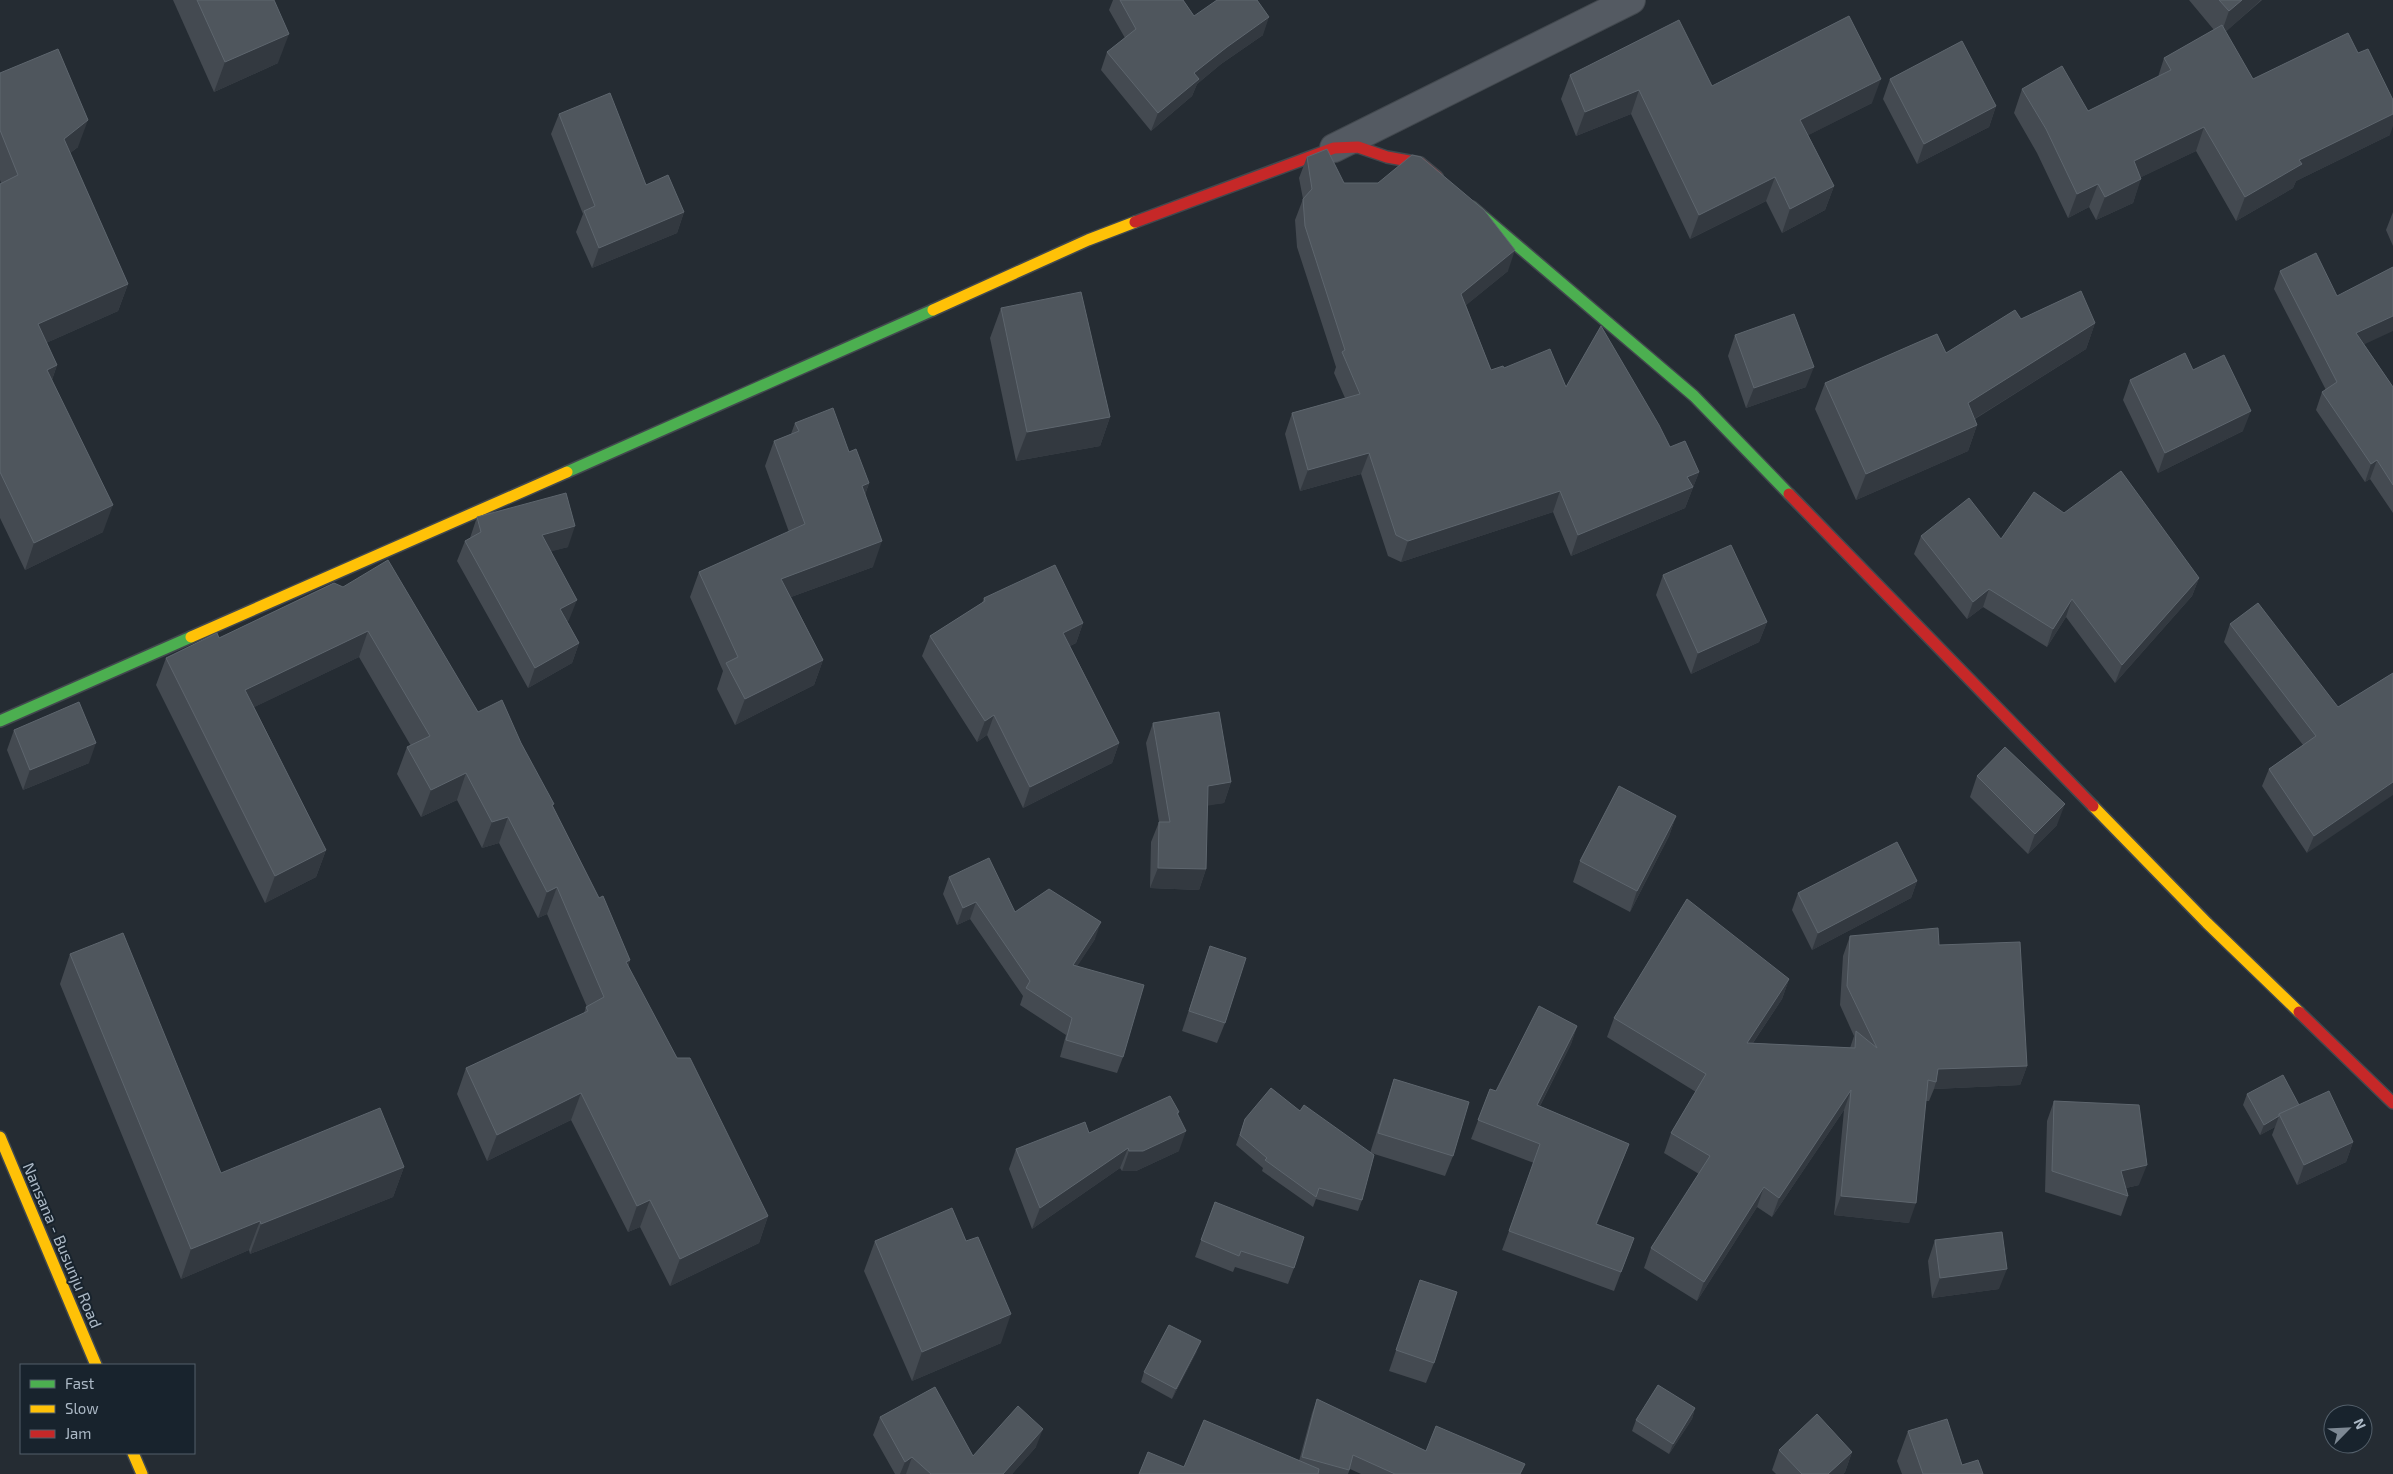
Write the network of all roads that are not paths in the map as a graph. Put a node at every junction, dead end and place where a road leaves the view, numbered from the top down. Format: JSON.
{"nodes":[{"id":1,"x":1631,"y":0,"type":"edge"},
{"id":2,"x":1334,"y":148,"type":"junction"},
{"id":3,"x":1443,"y":182,"type":"edge"},
{"id":4,"x":1466,"y":202,"type":"edge"},
{"id":5,"x":0,"y":721,"type":"edge"},
{"id":6,"x":2393,"y":1102,"type":"edge"},
{"id":7,"x":0,"y":1137,"type":"edge"},
{"id":8,"x":96,"y":1364,"type":"edge"},
{"id":9,"x":133,"y":1454,"type":"edge"},
{"id":10,"x":142,"y":1474,"type":"edge"}],
"edges":[{"from":1,"to":2,"type":"street"},
{"from":2,"to":3,"type":"street"},
{"from":2,"to":5,"type":"street"},
{"from":4,"to":6,"type":"street"},
{"from":7,"to":8,"type":"street","name":"Nansana - Busunju Road"},
{"from":9,"to":10,"type":"street"}]}
